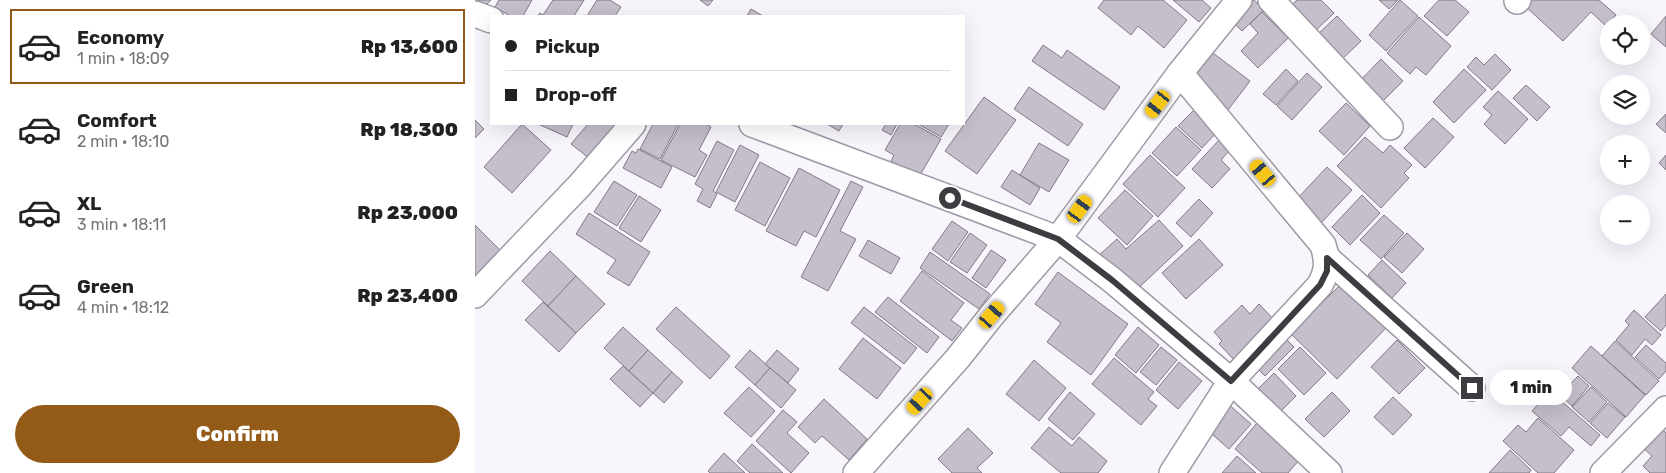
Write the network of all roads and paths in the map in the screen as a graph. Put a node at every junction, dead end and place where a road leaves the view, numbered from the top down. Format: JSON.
{"nodes":[{"id":1,"x":1239,"y":0,"type":"edge"},
{"id":2,"x":1271,"y":0,"type":"edge"},
{"id":3,"x":475,"y":14,"type":"edge"},
{"id":4,"x":490,"y":20,"type":"edge"},
{"id":5,"x":1180,"y":74,"type":"junction"},
{"id":6,"x":632,"y":125,"type":"edge"},
{"id":7,"x":755,"y":125,"type":"edge"},
{"id":8,"x":1389,"y":127,"type":"dead end"},
{"id":9,"x":1058,"y":239,"type":"junction"},
{"id":10,"x":1327,"y":258,"type":"junction"},
{"id":11,"x":475,"y":295,"type":"edge"},
{"id":12,"x":1231,"y":381,"type":"junction"},
{"id":13,"x":1472,"y":388,"type":"dead end"},
{"id":14,"x":1666,"y":409,"type":"edge"},
{"id":15,"x":856,"y":473,"type":"edge"},
{"id":16,"x":1173,"y":473,"type":"edge"},
{"id":17,"x":1329,"y":473,"type":"edge"},
{"id":18,"x":1603,"y":473,"type":"edge"}],
"edges":[{"from":1,"to":5,"type":"street"},
{"from":2,"to":8,"type":"street"},
{"from":3,"to":4,"type":"street"},
{"from":5,"to":9,"type":"street"},
{"from":5,"to":10,"type":"street"},
{"from":6,"to":11,"type":"street"},
{"from":7,"to":9,"type":"street"},
{"from":9,"to":12,"type":"street"},
{"from":9,"to":15,"type":"street"},
{"from":10,"to":12,"type":"street"},
{"from":10,"to":13,"type":"street"},
{"from":12,"to":16,"type":"street"},
{"from":12,"to":17,"type":"street"},
{"from":14,"to":18,"type":"street"}]}
